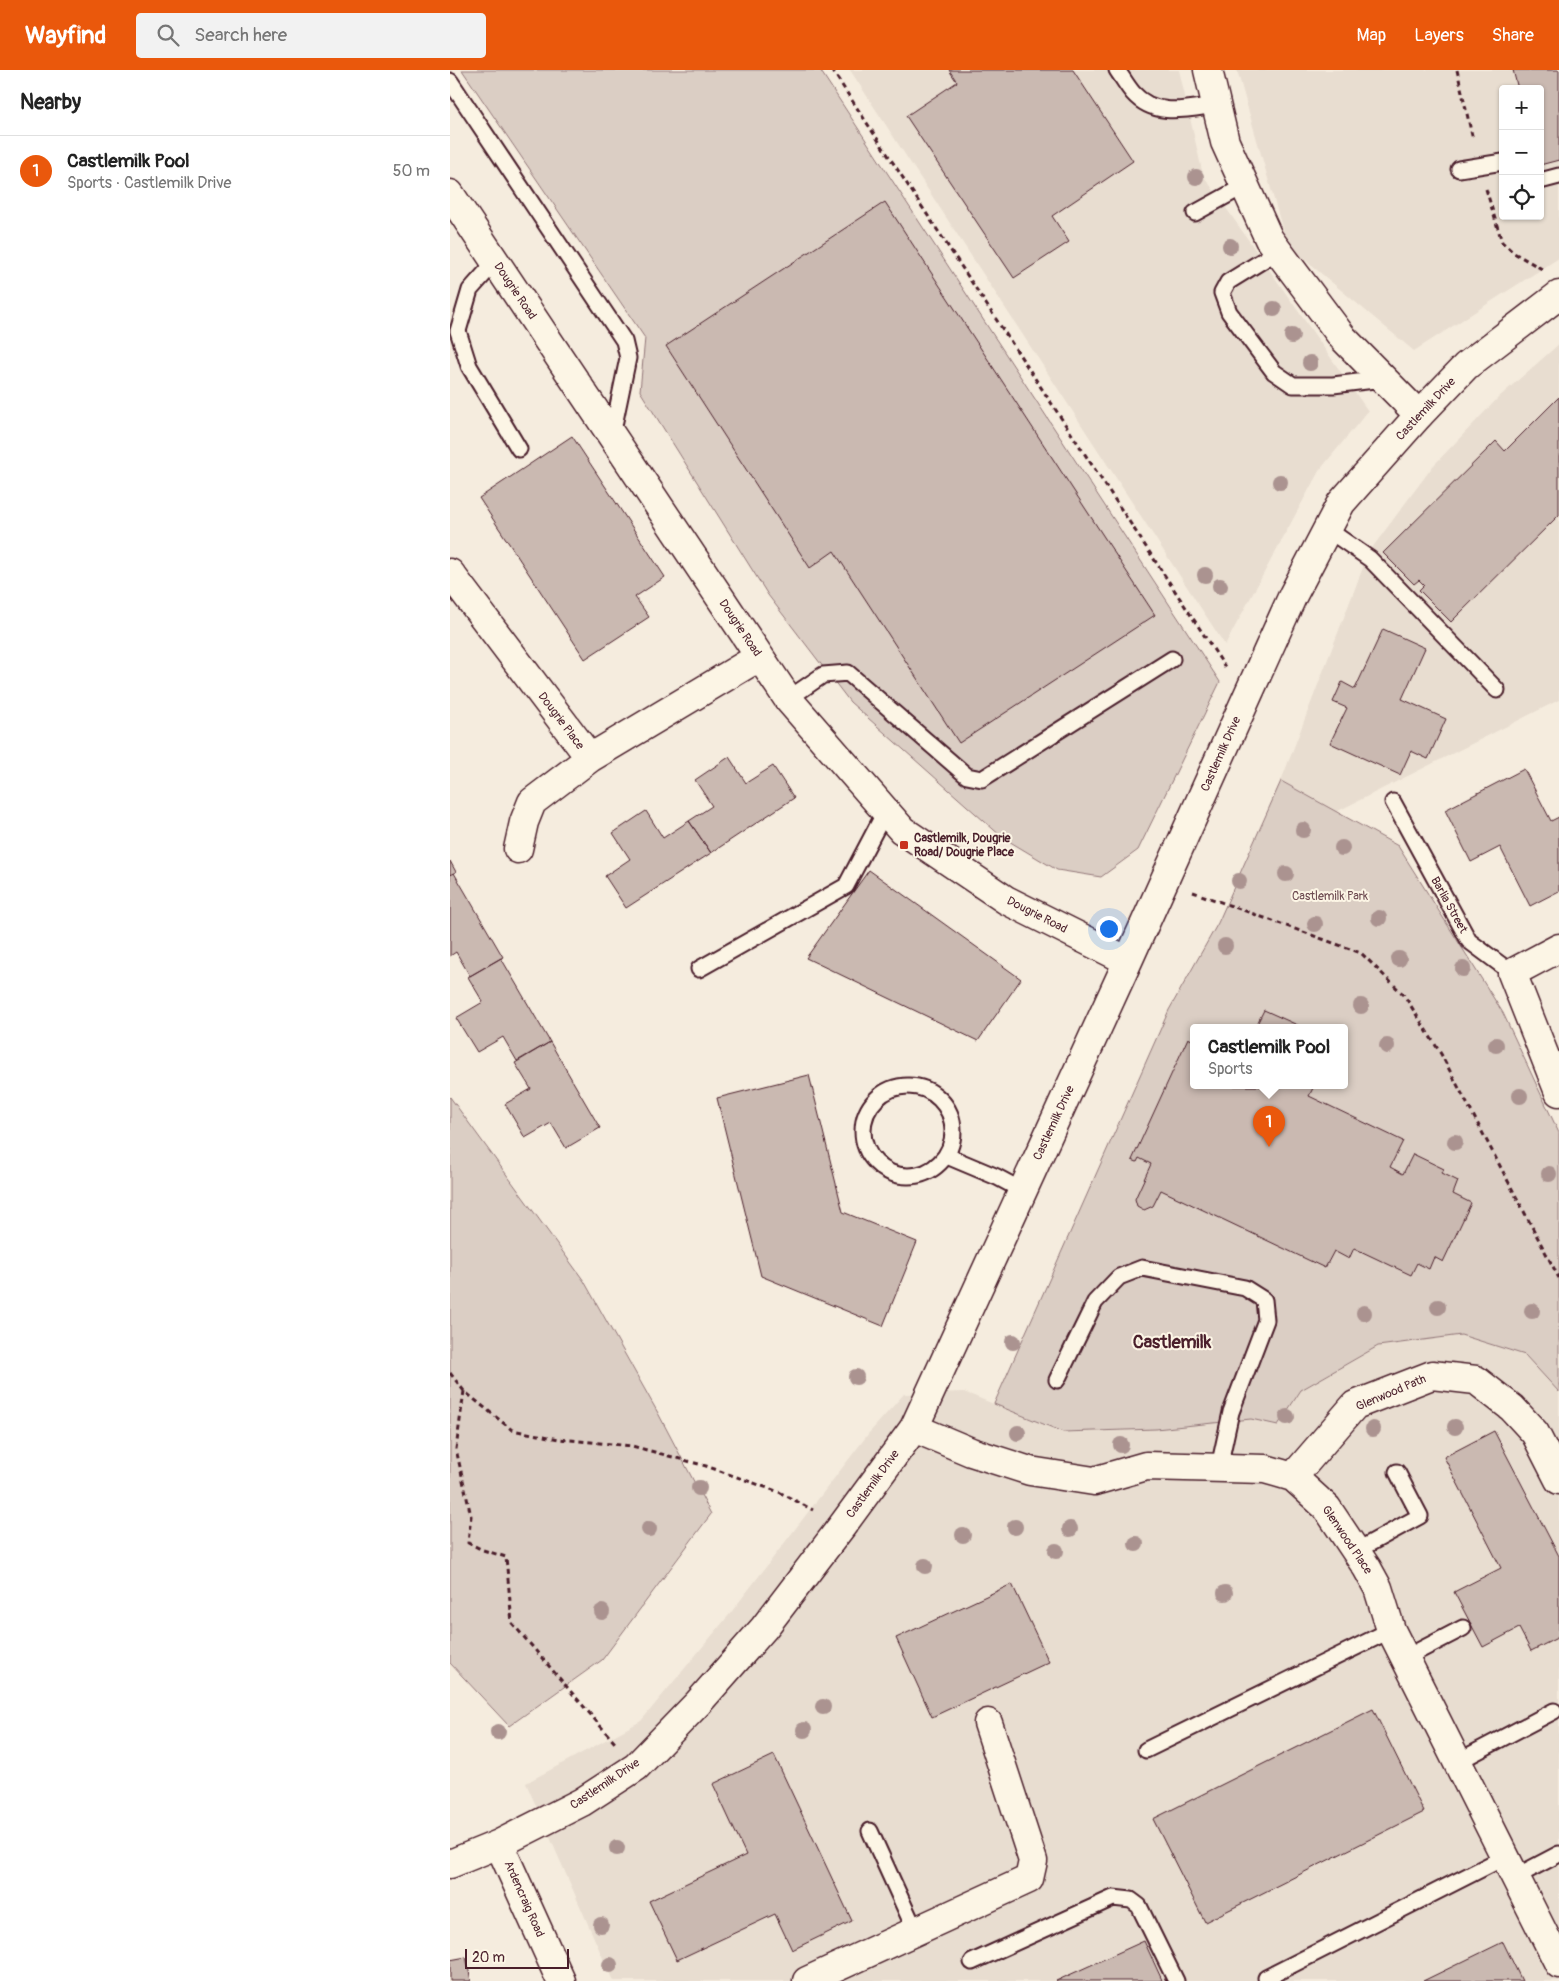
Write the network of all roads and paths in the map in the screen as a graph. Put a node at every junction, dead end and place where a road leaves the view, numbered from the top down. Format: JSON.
{"nodes":[{"id":1,"x":832,"y":70,"type":"edge"},
{"id":2,"x":1117,"y":70,"type":"edge"},
{"id":3,"x":1208,"y":70,"type":"edge"},
{"id":4,"x":450,"y":81,"type":"edge"},
{"id":5,"x":1216,"y":105,"type":"junction"},
{"id":6,"x":1499,"y":163,"type":"edge"},
{"id":7,"x":1458,"y":169,"type":"dead end"},
{"id":8,"x":1559,"y":176,"type":"edge"},
{"id":9,"x":1544,"y":180,"type":"edge"},
{"id":10,"x":1244,"y":186,"type":"junction"},
{"id":11,"x":450,"y":194,"type":"edge"},
{"id":12,"x":1195,"y":213,"type":"dead end"},
{"id":13,"x":1278,"y":251,"type":"junction"},
{"id":14,"x":495,"y":262,"type":"junction"},
{"id":15,"x":1559,"y":295,"type":"edge"},
{"id":16,"x":1383,"y":379,"type":"junction"},
{"id":17,"x":1419,"y":415,"type":"junction"},
{"id":18,"x":612,"y":437,"type":"junction"},
{"id":19,"x":519,"y":449,"type":"dead end"},
{"id":20,"x":1327,"y":529,"type":"junction"},
{"id":21,"x":450,"y":573,"type":"edge"},
{"id":22,"x":759,"y":657,"type":"junction"},
{"id":23,"x":1172,"y":659,"type":"dead end"},
{"id":24,"x":1497,"y":690,"type":"dead end"},
{"id":25,"x":788,"y":699,"type":"junction"},
{"id":26,"x":1246,"y":699,"type":"junction"},
{"id":27,"x":590,"y":758,"type":"junction"},
{"id":28,"x":1393,"y":802,"type":"dead end"},
{"id":29,"x":886,"y":810,"type":"junction"},
{"id":30,"x":518,"y":849,"type":"dead end"},
{"id":31,"x":1164,"y":881,"type":"junction"},
{"id":32,"x":1559,"y":948,"type":"edge"},
{"id":33,"x":1128,"y":961,"type":"junction"},
{"id":34,"x":700,"y":969,"type":"dead end"},
{"id":35,"x":1512,"y":972,"type":"junction"},
{"id":36,"x":1559,"y":1092,"type":"edge"},
{"id":37,"x":947,"y":1156,"type":"junction"},
{"id":38,"x":1023,"y":1191,"type":"junction"},
{"id":39,"x":1559,"y":1278,"type":"edge"},
{"id":40,"x":450,"y":1373,"type":"edge"},
{"id":41,"x":1057,"y":1380,"type":"dead end"},
{"id":42,"x":464,"y":1391,"type":"junction"},
{"id":43,"x":914,"y":1428,"type":"junction"},
{"id":44,"x":1219,"y":1467,"type":"junction"},
{"id":45,"x":1397,"y":1472,"type":"dead end"},
{"id":46,"x":1293,"y":1477,"type":"junction"},
{"id":47,"x":1559,"y":1480,"type":"edge"},
{"id":48,"x":842,"y":1526,"type":"junction"},
{"id":49,"x":1356,"y":1551,"type":"junction"},
{"id":50,"x":1463,"y":1628,"type":"dead end"},
{"id":51,"x":1391,"y":1630,"type":"junction"},
{"id":52,"x":1405,"y":1658,"type":"junction"},
{"id":53,"x":1554,"y":1711,"type":"dead end"},
{"id":54,"x":988,"y":1723,"type":"dead end"},
{"id":55,"x":1146,"y":1750,"type":"dead end"},
{"id":56,"x":1457,"y":1762,"type":"junction"},
{"id":57,"x":636,"y":1767,"type":"junction"},
{"id":58,"x":870,"y":1831,"type":"dead end"},
{"id":59,"x":499,"y":1844,"type":"junction"},
{"id":60,"x":1559,"y":1854,"type":"edge"},
{"id":61,"x":450,"y":1864,"type":"edge"},
{"id":62,"x":1510,"y":1867,"type":"junction"},
{"id":63,"x":914,"y":1930,"type":"junction"},
{"id":64,"x":972,"y":1962,"type":"dead end"},
{"id":65,"x":1559,"y":1964,"type":"edge"},
{"id":66,"x":1266,"y":1978,"type":"dead end"},
{"id":67,"x":561,"y":1981,"type":"edge"},
{"id":68,"x":807,"y":1981,"type":"edge"},
{"id":69,"x":1176,"y":1981,"type":"edge"}],
"edges":[{"from":1,"to":26,"type":"path"},
{"from":2,"to":5,"type":"lane"},
{"from":3,"to":5,"type":"street"},
{"from":4,"to":18,"type":"lane"},
{"from":5,"to":10,"type":"street"},
{"from":6,"to":7,"type":"lane"},
{"from":8,"to":9,"type":"lane"},
{"from":10,"to":12,"type":"lane"},
{"from":10,"to":13,"type":"street"},
{"from":11,"to":14,"type":"street","name":"Dougrie Road"},
{"from":13,"to":16,"type":"street"},
{"from":13,"to":16,"type":"lane"},
{"from":14,"to":18,"type":"street","name":"Dougrie Road"},
{"from":14,"to":19,"type":"lane"},
{"from":15,"to":17,"type":"street","name":"Castlemilk Drive"},
{"from":16,"to":17,"type":"street"},
{"from":17,"to":20,"type":"street","name":"Castlemilk Drive"},
{"from":18,"to":22,"type":"street","name":"Dougrie Road"},
{"from":20,"to":24,"type":"lane"},
{"from":20,"to":26,"type":"street","name":"Castlemilk Drive"},
{"from":21,"to":27,"type":"street","name":"Dougrie Place"},
{"from":22,"to":25,"type":"street","name":"Dougrie Road"},
{"from":22,"to":27,"type":"street","name":"Dougrie Place"},
{"from":23,"to":25,"type":"lane"},
{"from":25,"to":29,"type":"street","name":"Dougrie Road"},
{"from":26,"to":31,"type":"street","name":"Castlemilk Drive"},
{"from":27,"to":30,"type":"street"},
{"from":28,"to":35,"type":"lane","name":"Barlia Street"},
{"from":29,"to":33,"type":"street","name":"Dougrie Road"},
{"from":29,"to":34,"type":"lane"},
{"from":31,"to":33,"type":"street","name":"Castlemilk Drive"},
{"from":31,"to":39,"type":"path"},
{"from":32,"to":35,"type":"street"},
{"from":33,"to":38,"type":"street","name":"Castlemilk Drive"},
{"from":35,"to":36,"type":"street"},
{"from":37,"to":37,"type":"lane"},
{"from":37,"to":38,"type":"lane"},
{"from":38,"to":43,"type":"street","name":"Castlemilk Drive"},
{"from":40,"to":42,"type":"path"},
{"from":41,"to":44,"type":"lane"},
{"from":42,"to":48,"type":"path"},
{"from":42,"to":57,"type":"path"},
{"from":43,"to":44,"type":"street","name":"Glenwood Place"},
{"from":43,"to":48,"type":"street","name":"Castlemilk Drive"},
{"from":44,"to":46,"type":"street","name":"Glenwood Place"},
{"from":45,"to":49,"type":"lane"},
{"from":46,"to":47,"type":"street","name":"Glenwood Path"},
{"from":46,"to":49,"type":"street","name":"Glenwood Place"},
{"from":48,"to":57,"type":"street","name":"Castlemilk Drive"},
{"from":49,"to":51,"type":"street","name":"Glenwood Place"},
{"from":50,"to":52,"type":"lane"},
{"from":51,"to":52,"type":"street","name":"Glenwood Place"},
{"from":51,"to":55,"type":"lane"},
{"from":52,"to":56,"type":"street","name":"Glenwood Place"},
{"from":53,"to":56,"type":"lane"},
{"from":54,"to":63,"type":"street"},
{"from":56,"to":62,"type":"street","name":"Glenwood Place"},
{"from":57,"to":59,"type":"street","name":"Castlemilk Drive"},
{"from":58,"to":63,"type":"lane"},
{"from":59,"to":61,"type":"street","name":"Castlemilk Drive"},
{"from":59,"to":67,"type":"street","name":"Ardencraig Road"},
{"from":60,"to":62,"type":"lane"},
{"from":62,"to":65,"type":"street","name":"Glenwood Place"},
{"from":62,"to":66,"type":"lane"},
{"from":63,"to":68,"type":"street"},
{"from":64,"to":69,"type":"lane"}]}
